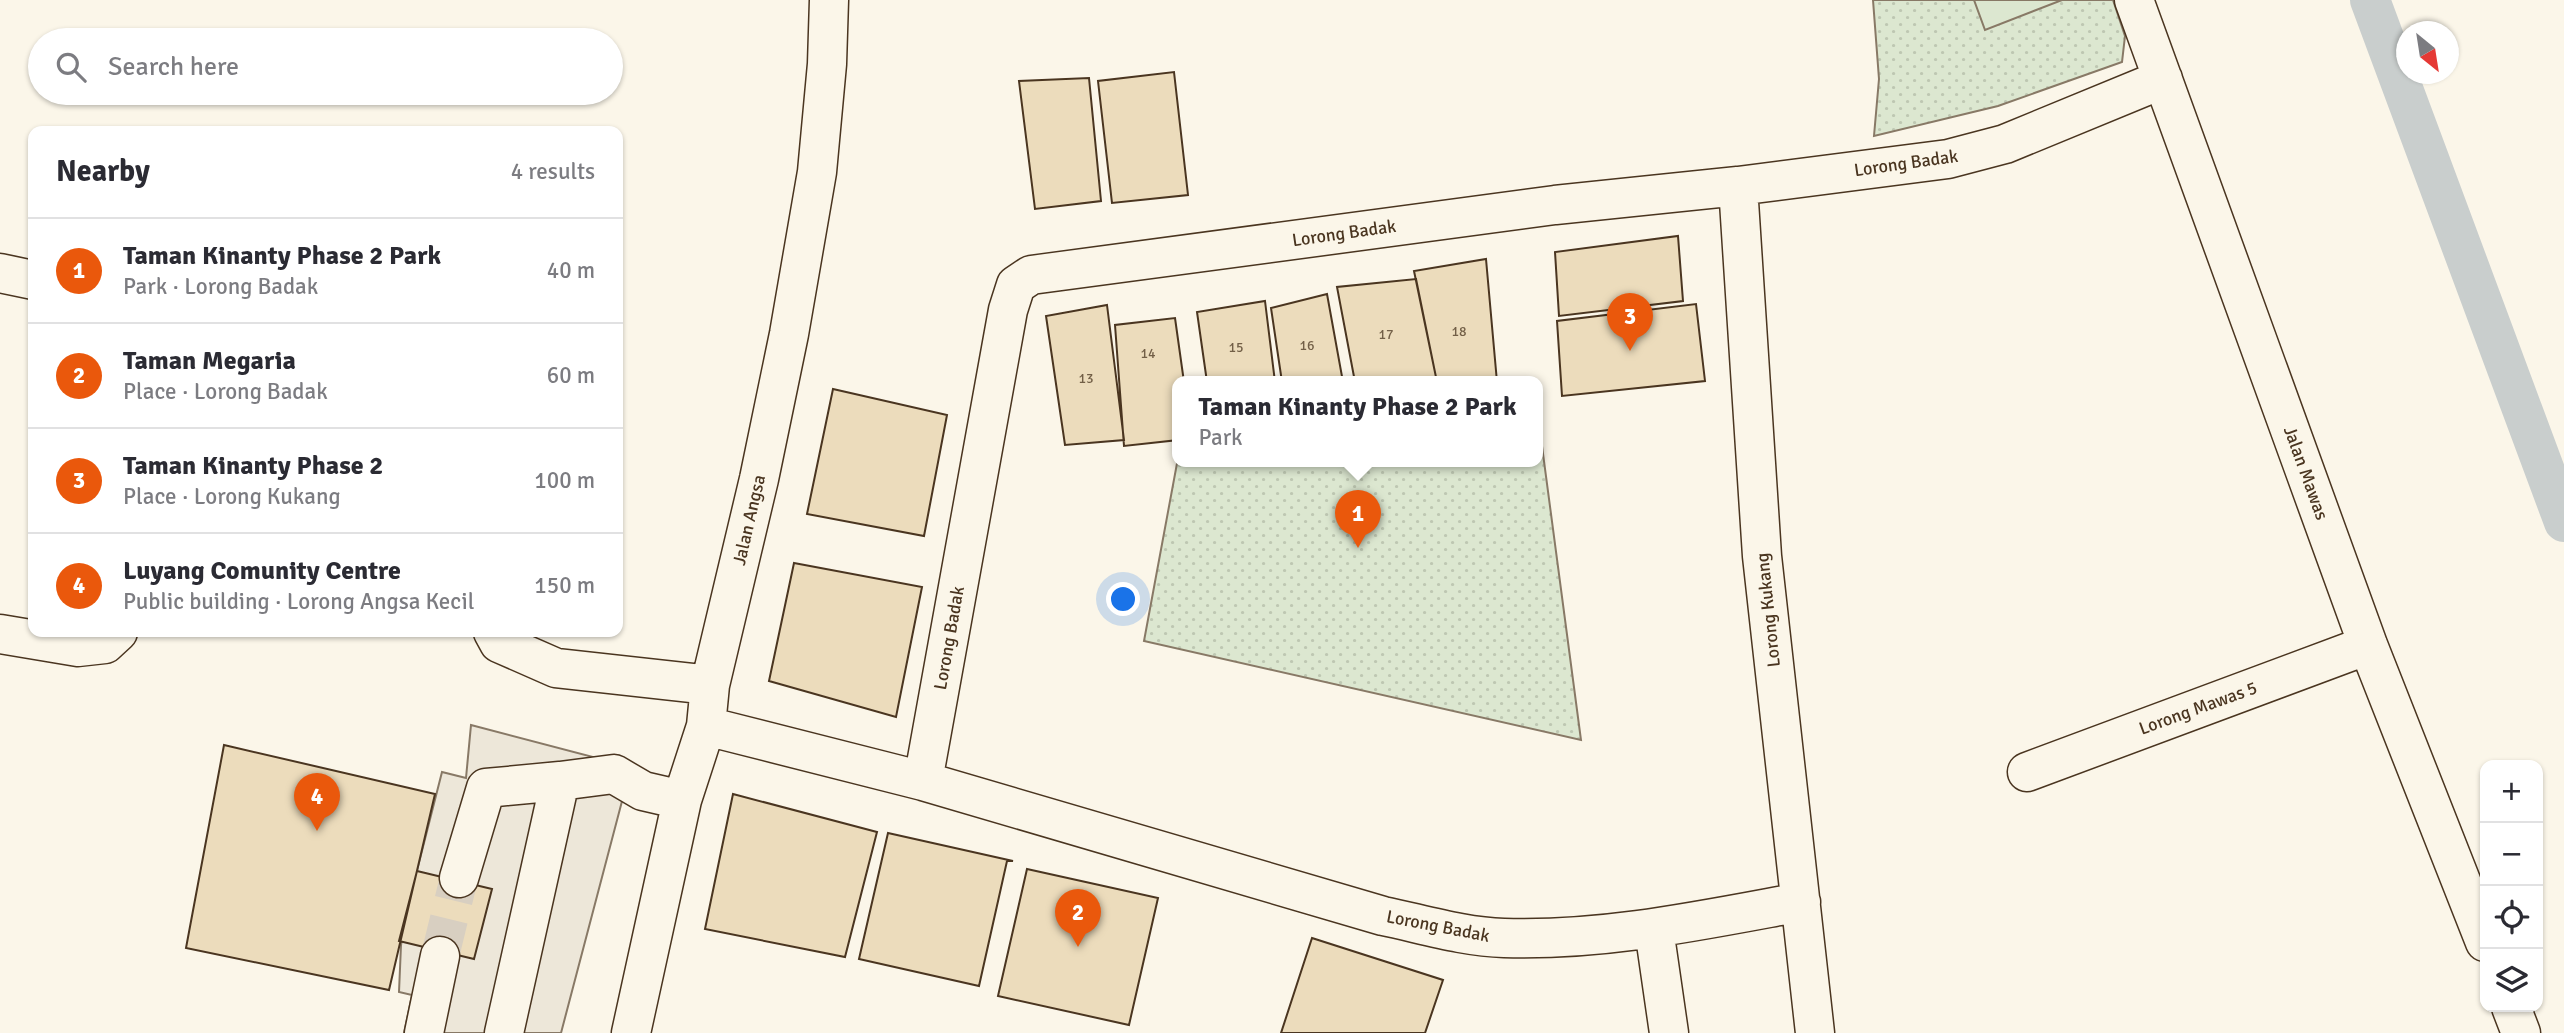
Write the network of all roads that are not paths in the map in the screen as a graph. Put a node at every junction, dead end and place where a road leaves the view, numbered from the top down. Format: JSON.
{"nodes":[{"id":1,"x":829,"y":0,"type":"edge"},
{"id":2,"x":2134,"y":0,"type":"edge"},
{"id":3,"x":2163,"y":79,"type":"junction"},
{"id":4,"x":1738,"y":186,"type":"junction"},
{"id":5,"x":0,"y":273,"type":"edge"},
{"id":6,"x":28,"y":279,"type":"edge"},
{"id":7,"x":0,"y":634,"type":"edge"},
{"id":8,"x":113,"y":637,"type":"edge"},
{"id":9,"x":496,"y":637,"type":"edge"},
{"id":10,"x":2368,"y":645,"type":"junction"},
{"id":11,"x":710,"y":685,"type":"junction"},
{"id":12,"x":706,"y":726,"type":"junction"},
{"id":13,"x":2027,"y":772,"type":"dead end"},
{"id":14,"x":560,"y":781,"type":"junction"},
{"id":15,"x":923,"y":781,"type":"junction"},
{"id":16,"x":682,"y":800,"type":"junction"},
{"id":17,"x":459,"y":878,"type":"tunnel mouth"},
{"id":18,"x":1801,"y":902,"type":"junction"},
{"id":19,"x":1654,"y":929,"type":"junction"},
{"id":20,"x":2480,"y":929,"type":"edge"},
{"id":21,"x":440,"y":956,"type":"tunnel mouth"},
{"id":22,"x":2513,"y":1012,"type":"edge"},
{"id":23,"x":424,"y":1033,"type":"edge"},
{"id":24,"x":504,"y":1033,"type":"edge"},
{"id":25,"x":631,"y":1033,"type":"edge"},
{"id":26,"x":1669,"y":1033,"type":"edge"},
{"id":27,"x":1815,"y":1033,"type":"edge"},
{"id":28,"x":2521,"y":1033,"type":"edge"}],
"edges":[{"from":1,"to":11,"type":"street","name":"Jalan Angsa"},
{"from":2,"to":3,"type":"street","name":"Jalan Mawas"},
{"from":3,"to":4,"type":"street","name":"Lorong Badak"},
{"from":3,"to":10,"type":"street","name":"Jalan Mawas"},
{"from":4,"to":15,"type":"street","name":"Lorong Badak"},
{"from":4,"to":18,"type":"street","name":"Lorong Kukang"},
{"from":5,"to":6,"type":"street"},
{"from":7,"to":8,"type":"street"},
{"from":9,"to":11,"type":"street"},
{"from":10,"to":13,"type":"street","name":"Lorong Mawas 5"},
{"from":10,"to":20,"type":"street","name":"Jalan Mawas"},
{"from":11,"to":12,"type":"street","name":"Jalan Angsa"},
{"from":12,"to":15,"type":"street","name":"Lorong Badak"},
{"from":12,"to":16,"type":"street","name":"Jalan Angsa"},
{"from":14,"to":16,"type":"street"},
{"from":14,"to":17,"type":"street"},
{"from":14,"to":24,"type":"street"},
{"from":15,"to":19,"type":"street","name":"Lorong Badak"},
{"from":16,"to":25,"type":"street","name":"Jalan Angsa"},
{"from":18,"to":19,"type":"street","name":"Lorong Badak"},
{"from":18,"to":27,"type":"street","name":"Lorong Kukang"},
{"from":19,"to":26,"type":"street"},
{"from":21,"to":23,"type":"street"},
{"from":22,"to":28,"type":"street"}]}
